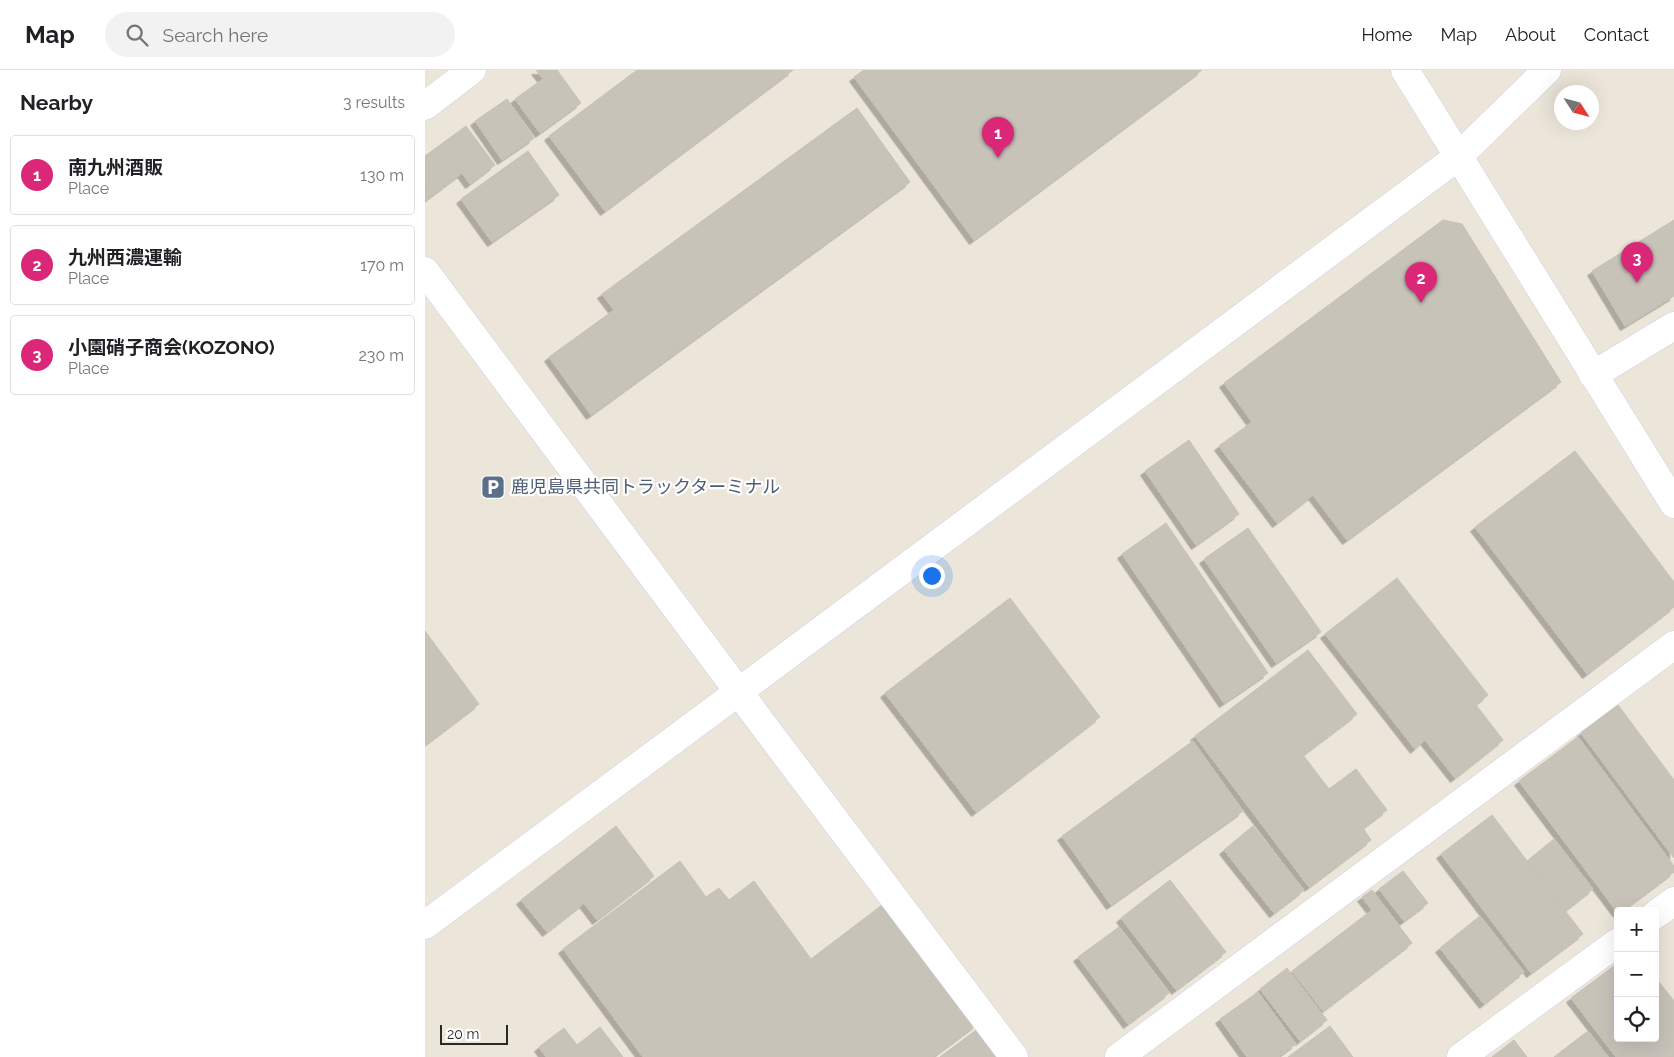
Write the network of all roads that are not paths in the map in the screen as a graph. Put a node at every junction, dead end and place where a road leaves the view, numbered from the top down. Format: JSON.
{"nodes":[{"id":1,"x":472,"y":70,"type":"edge"},
{"id":2,"x":1405,"y":70,"type":"edge"},
{"id":3,"x":1547,"y":70,"type":"edge"},
{"id":4,"x":425,"y":106,"type":"edge"},
{"id":5,"x":1459,"y":156,"type":"junction"},
{"id":6,"x":425,"y":271,"type":"edge"},
{"id":7,"x":1674,"y":326,"type":"edge"},
{"id":8,"x":1593,"y":376,"type":"junction"},
{"id":9,"x":1674,"y":504,"type":"edge"},
{"id":10,"x":1674,"y":645,"type":"edge"},
{"id":11,"x":738,"y":691,"type":"junction"},
{"id":12,"x":1674,"y":901,"type":"edge"},
{"id":13,"x":1659,"y":912,"type":"edge"},
{"id":14,"x":425,"y":925,"type":"edge"},
{"id":15,"x":1614,"y":945,"type":"edge"},
{"id":16,"x":1014,"y":1057,"type":"edge"},
{"id":17,"x":1119,"y":1057,"type":"edge"},
{"id":18,"x":1461,"y":1057,"type":"edge"}],
"edges":[{"from":1,"to":4,"type":"street"},
{"from":2,"to":5,"type":"street"},
{"from":3,"to":5,"type":"street"},
{"from":5,"to":8,"type":"street"},
{"from":5,"to":11,"type":"street"},
{"from":6,"to":11,"type":"street"},
{"from":7,"to":8,"type":"street"},
{"from":8,"to":9,"type":"street"},
{"from":10,"to":17,"type":"street"},
{"from":11,"to":14,"type":"street"},
{"from":11,"to":16,"type":"street"},
{"from":12,"to":13,"type":"street"},
{"from":15,"to":18,"type":"street"}]}
